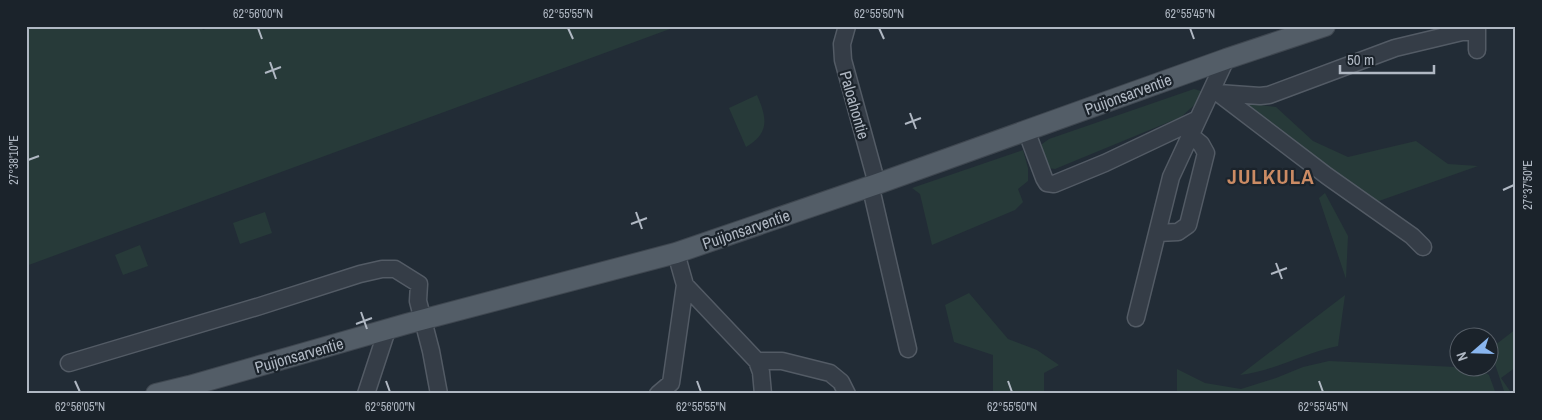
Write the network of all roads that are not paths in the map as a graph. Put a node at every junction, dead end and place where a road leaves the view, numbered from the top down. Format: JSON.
{"nodes":[{"id":1,"x":847,"y":26,"type":"edge"},
{"id":2,"x":1325,"y":26,"type":"edge"},
{"id":3,"x":1477,"y":29,"type":"edge"},
{"id":4,"x":1477,"y":50,"type":"dead end"},
{"id":5,"x":1226,"y":59,"type":"junction"},
{"id":6,"x":1215,"y":91,"type":"junction"},
{"id":7,"x":1198,"y":119,"type":"junction"},
{"id":8,"x":1026,"y":130,"type":"junction"},
{"id":9,"x":1190,"y":136,"type":"junction"},
{"id":10,"x":875,"y":190,"type":"junction"},
{"id":11,"x":1157,"y":233,"type":"junction"},
{"id":12,"x":1423,"y":247,"type":"dead end"},
{"id":13,"x":676,"y":253,"type":"junction"},
{"id":14,"x":685,"y":285,"type":"junction"},
{"id":15,"x":1136,"y":318,"type":"dead end"},
{"id":16,"x":422,"y":320,"type":"junction"},
{"id":17,"x":387,"y":330,"type":"junction"},
{"id":18,"x":908,"y":349,"type":"dead end"},
{"id":19,"x":757,"y":360,"type":"junction"},
{"id":20,"x":69,"y":363,"type":"dead end"},
{"id":21,"x":670,"y":388,"type":"edge"},
{"id":22,"x":156,"y":394,"type":"edge"},
{"id":23,"x":366,"y":394,"type":"edge"},
{"id":24,"x":439,"y":394,"type":"edge"},
{"id":25,"x":658,"y":394,"type":"edge"},
{"id":26,"x":763,"y":394,"type":"edge"},
{"id":27,"x":847,"y":394,"type":"edge"}],
"edges":[{"from":1,"to":10,"type":"street","name":"Paloahontie"},
{"from":2,"to":5,"type":"main road","name":"Puijonsarventie"},
{"from":3,"to":4,"type":"street"},
{"from":3,"to":6,"type":"street"},
{"from":5,"to":6,"type":"street"},
{"from":5,"to":8,"type":"main road","name":"Puijonsarventie"},
{"from":6,"to":7,"type":"street"},
{"from":6,"to":12,"type":"street"},
{"from":7,"to":8,"type":"street"},
{"from":7,"to":9,"type":"street"},
{"from":8,"to":10,"type":"main road","name":"Puijonsarventie"},
{"from":9,"to":11,"type":"street"},
{"from":9,"to":11,"type":"street"},
{"from":10,"to":13,"type":"main road","name":"Puijonsarventie"},
{"from":10,"to":18,"type":"street","name":"Paloahontie"},
{"from":11,"to":15,"type":"street"},
{"from":13,"to":14,"type":"street"},
{"from":13,"to":16,"type":"main road","name":"Puijonsarventie"},
{"from":14,"to":19,"type":"street"},
{"from":14,"to":21,"type":"street"},
{"from":16,"to":17,"type":"main road","name":"Puijonsarventie"},
{"from":16,"to":20,"type":"street"},
{"from":16,"to":24,"type":"street"},
{"from":17,"to":22,"type":"main road","name":"Puijonsarventie"},
{"from":17,"to":23,"type":"street"},
{"from":19,"to":26,"type":"street"},
{"from":19,"to":27,"type":"street"},
{"from":21,"to":25,"type":"street"}]}
